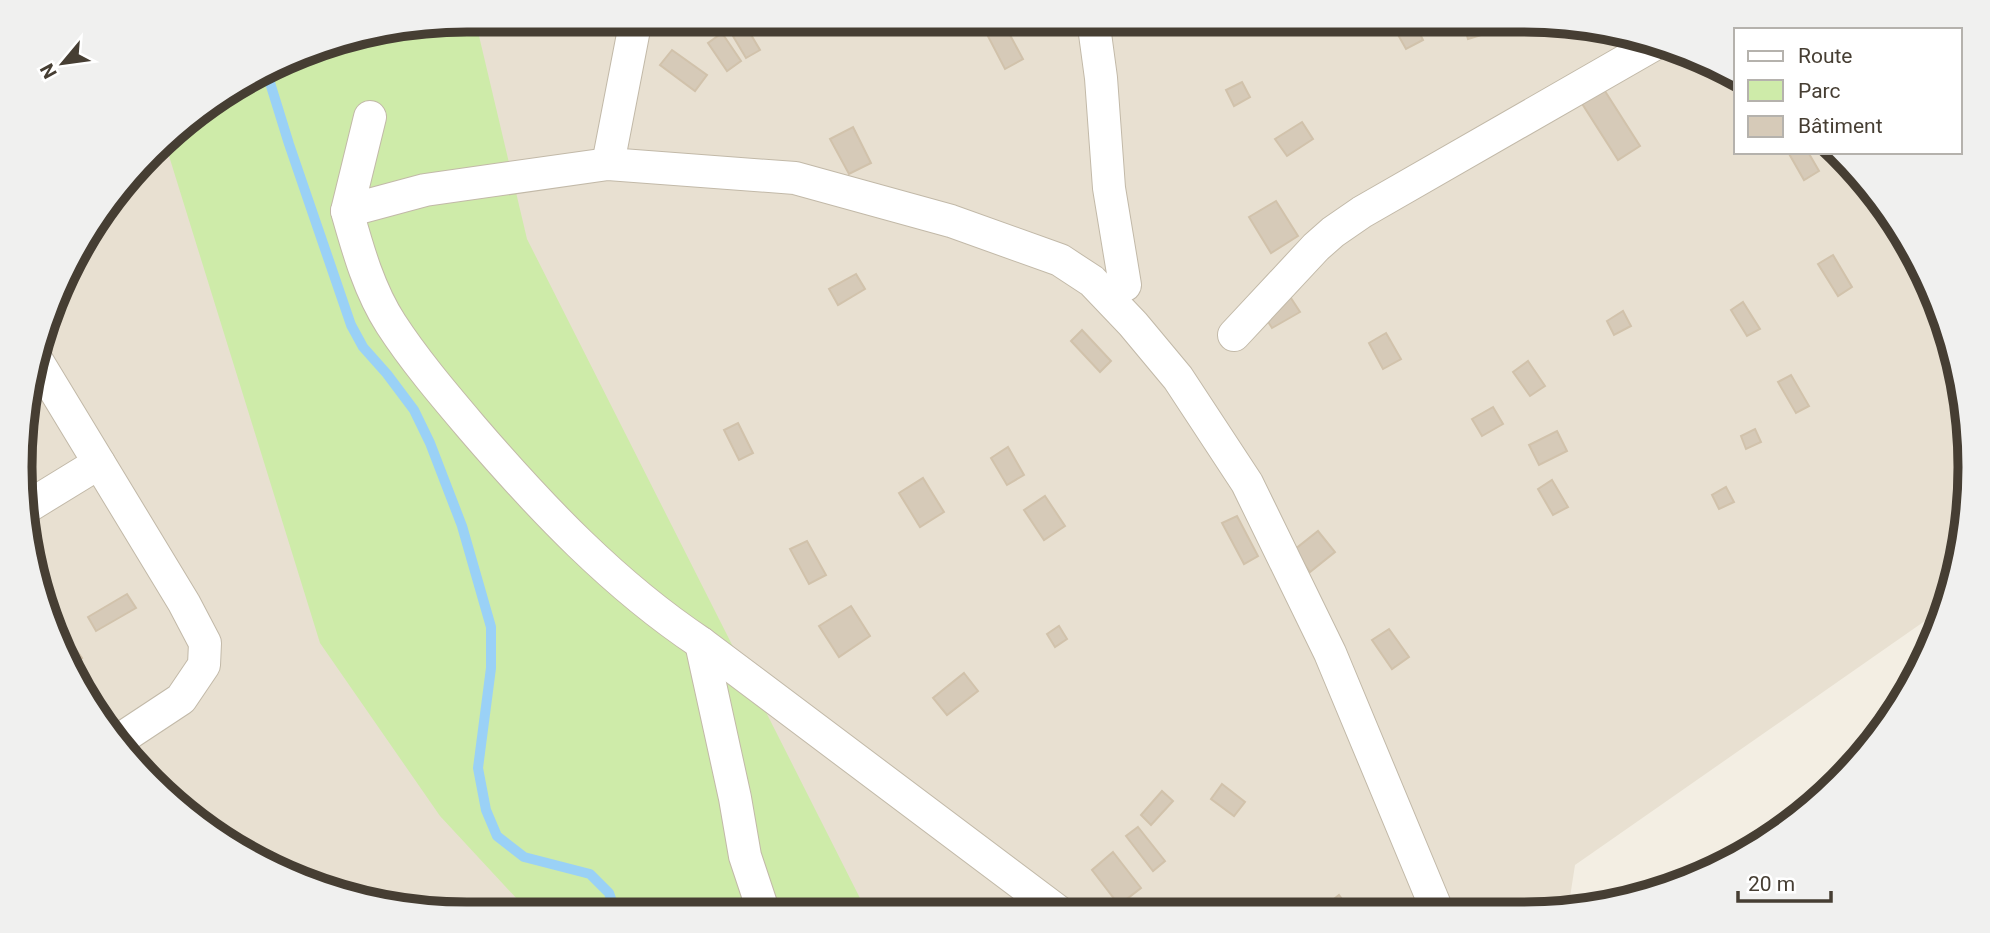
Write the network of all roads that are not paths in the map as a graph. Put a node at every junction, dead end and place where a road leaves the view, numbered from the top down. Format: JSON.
{"nodes":[{"id":1,"x":633,"y":32,"type":"edge"},
{"id":2,"x":1095,"y":32,"type":"edge"},
{"id":3,"x":1646,"y":49,"type":"edge"},
{"id":4,"x":370,"y":117,"type":"dead end"},
{"id":5,"x":608,"y":164,"type":"junction"},
{"id":6,"x":346,"y":211,"type":"junction"},
{"id":7,"x":1125,"y":285,"type":"dead end"},
{"id":8,"x":1234,"y":335,"type":"dead end"},
{"id":9,"x":43,"y":370,"type":"edge"},
{"id":10,"x":99,"y":463,"type":"junction"},
{"id":11,"x":33,"y":504,"type":"edge"},
{"id":12,"x":701,"y":643,"type":"junction"},
{"id":13,"x":125,"y":736,"type":"edge"},
{"id":14,"x":760,"y":902,"type":"edge"},
{"id":15,"x":1046,"y":902,"type":"edge"},
{"id":16,"x":1434,"y":902,"type":"edge"}],
"edges":[{"from":1,"to":5,"type":"street"},
{"from":2,"to":7,"type":"street"},
{"from":3,"to":8,"type":"street"},
{"from":4,"to":6,"type":"street"},
{"from":5,"to":6,"type":"street"},
{"from":5,"to":16,"type":"street"},
{"from":6,"to":12,"type":"street"},
{"from":9,"to":10,"type":"street"},
{"from":10,"to":11,"type":"street"},
{"from":10,"to":13,"type":"street"},
{"from":12,"to":14,"type":"street"},
{"from":12,"to":15,"type":"street"}]}
